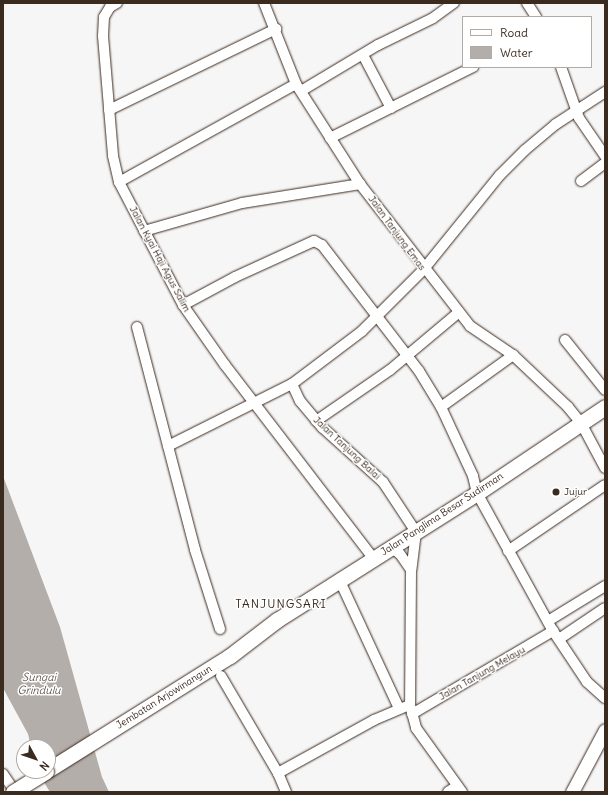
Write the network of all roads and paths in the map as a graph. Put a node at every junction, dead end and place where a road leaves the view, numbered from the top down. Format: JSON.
{"nodes":[{"id":1,"x":117,"y":3,"type":"edge"},
{"id":2,"x":264,"y":3,"type":"edge"},
{"id":3,"x":454,"y":3,"type":"edge"},
{"id":4,"x":527,"y":3,"type":"edge"},
{"id":5,"x":535,"y":16,"type":"edge"},
{"id":6,"x":276,"y":29,"type":"junction"},
{"id":7,"x":363,"y":55,"type":"junction"},
{"id":8,"x":471,"y":68,"type":"edge"},
{"id":9,"x":561,"y":68,"type":"edge"},
{"id":10,"x":299,"y":88,"type":"junction"},
{"id":11,"x":605,"y":92,"type":"edge"},
{"id":12,"x":391,"y":108,"type":"junction"},
{"id":13,"x":108,"y":110,"type":"junction"},
{"id":14,"x":578,"y":110,"type":"junction"},
{"id":15,"x":330,"y":138,"type":"junction"},
{"id":16,"x":605,"y":156,"type":"edge"},
{"id":17,"x":605,"y":163,"type":"edge"},
{"id":18,"x":581,"y":181,"type":"dead end"},
{"id":19,"x":119,"y":182,"type":"junction"},
{"id":20,"x":360,"y":184,"type":"junction"},
{"id":21,"x":144,"y":231,"type":"junction"},
{"id":22,"x":424,"y":270,"type":"junction"},
{"id":23,"x":183,"y":305,"type":"junction"},
{"id":24,"x":459,"y":312,"type":"junction"},
{"id":25,"x":376,"y":317,"type":"junction"},
{"id":26,"x":137,"y":327,"type":"dead end"},
{"id":27,"x":565,"y":340,"type":"dead end"},
{"id":28,"x":406,"y":354,"type":"junction"},
{"id":29,"x":513,"y":355,"type":"junction"},
{"id":30,"x":292,"y":384,"type":"junction"},
{"id":31,"x":605,"y":390,"type":"edge"},
{"id":32,"x":257,"y":404,"type":"junction"},
{"id":33,"x":441,"y":407,"type":"junction"},
{"id":34,"x":605,"y":407,"type":"edge"},
{"id":35,"x":316,"y":421,"type":"junction"},
{"id":36,"x":581,"y":424,"type":"junction"},
{"id":37,"x":168,"y":446,"type":"junction"},
{"id":38,"x":605,"y":468,"type":"edge"},
{"id":39,"x":605,"y":485,"type":"edge"},
{"id":40,"x":477,"y":493,"type":"junction"},
{"id":41,"x":416,"y":532,"type":"junction"},
{"id":42,"x":391,"y":547,"type":"junction"},
{"id":43,"x":508,"y":551,"type":"junction"},
{"id":44,"x":373,"y":558,"type":"junction"},
{"id":45,"x":411,"y":570,"type":"junction"},
{"id":46,"x":339,"y":579,"type":"junction"},
{"id":47,"x":605,"y":586,"type":"edge"},
{"id":48,"x":605,"y":608,"type":"edge"},
{"id":49,"x":277,"y":620,"type":"joint"},
{"id":50,"x":548,"y":621,"type":"junction"},
{"id":51,"x":220,"y":629,"type":"dead end"},
{"id":52,"x":553,"y":631,"type":"junction"},
{"id":53,"x":559,"y":640,"type":"junction"},
{"id":54,"x":221,"y":676,"type":"dead end"},
{"id":55,"x":605,"y":698,"type":"edge"},
{"id":56,"x":399,"y":708,"type":"junction"},
{"id":57,"x":411,"y":710,"type":"junction"},
{"id":58,"x":605,"y":730,"type":"edge"},
{"id":59,"x":56,"y":764,"type":"edge"},
{"id":60,"x":278,"y":773,"type":"junction"},
{"id":61,"x":24,"y":779,"type":"edge"},
{"id":62,"x":8,"y":785,"type":"edge"},
{"id":63,"x":459,"y":789,"type":"edge"},
{"id":64,"x":286,"y":792,"type":"edge"},
{"id":65,"x":448,"y":792,"type":"edge"},
{"id":66,"x":572,"y":792,"type":"edge"}],
"edges":[{"from":1,"to":13,"type":"street","name":"Jalan Kyai Haji Agus Salim"},
{"from":2,"to":6,"type":"street","name":"Jalan Tanjung Emas"},
{"from":3,"to":7,"type":"street"},
{"from":4,"to":5,"type":"street"},
{"from":6,"to":10,"type":"street","name":"Jalan Tanjung Emas"},
{"from":6,"to":13,"type":"street"},
{"from":7,"to":10,"type":"street"},
{"from":7,"to":12,"type":"street"},
{"from":8,"to":12,"type":"street"},
{"from":9,"to":14,"type":"street"},
{"from":10,"to":15,"type":"street","name":"Jalan Tanjung Emas"},
{"from":10,"to":19,"type":"street"},
{"from":11,"to":14,"type":"street"},
{"from":12,"to":15,"type":"street"},
{"from":13,"to":19,"type":"street","name":"Jalan Kyai Haji Agus Salim"},
{"from":14,"to":16,"type":"street"},
{"from":14,"to":22,"type":"street"},
{"from":15,"to":20,"type":"street","name":"Jalan Tanjung Emas"},
{"from":17,"to":18,"type":"street"},
{"from":19,"to":21,"type":"street","name":"Jalan Kyai Haji Agus Salim"},
{"from":20,"to":21,"type":"street"},
{"from":20,"to":22,"type":"street","name":"Jalan Tanjung Emas"},
{"from":21,"to":23,"type":"street","name":"Jalan Kyai Haji Agus Salim"},
{"from":22,"to":24,"type":"street","name":"Jalan Tanjung Emas"},
{"from":22,"to":25,"type":"street"},
{"from":23,"to":25,"type":"street"},
{"from":23,"to":32,"type":"street","name":"Jalan Kyai Haji Agus Salim"},
{"from":24,"to":28,"type":"street"},
{"from":24,"to":29,"type":"street","name":"Jalan Tanjung Emas"},
{"from":25,"to":28,"type":"street"},
{"from":25,"to":30,"type":"street"},
{"from":26,"to":37,"type":"street"},
{"from":27,"to":31,"type":"street"},
{"from":28,"to":33,"type":"street"},
{"from":28,"to":35,"type":"street"},
{"from":29,"to":33,"type":"street"},
{"from":29,"to":36,"type":"street","name":"Jalan Tanjung Emas"},
{"from":30,"to":32,"type":"street"},
{"from":30,"to":35,"type":"street","name":"Jalan Tanjung Balai"},
{"from":32,"to":37,"type":"street"},
{"from":32,"to":44,"type":"street","name":"Jalan Kyai Haji Agus Salim"},
{"from":33,"to":40,"type":"street"},
{"from":34,"to":36,"type":"highway","name":"Jalan Panglima Besar Sudirman"},
{"from":35,"to":41,"type":"street","name":"Jalan Tanjung Balai"},
{"from":36,"to":38,"type":"street","name":"Jalan Tanjung Emas"},
{"from":36,"to":40,"type":"highway","name":"Jalan Panglima Besar Sudirman"},
{"from":37,"to":51,"type":"street"},
{"from":39,"to":43,"type":"street"},
{"from":40,"to":41,"type":"highway","name":"Jalan Panglima Besar Sudirman"},
{"from":40,"to":43,"type":"street"},
{"from":41,"to":42,"type":"highway","name":"Jalan Panglima Besar Sudirman"},
{"from":41,"to":45,"type":"street"},
{"from":42,"to":44,"type":"highway","name":"Jalan Panglima Besar Sudirman"},
{"from":42,"to":45,"type":"street"},
{"from":43,"to":50,"type":"street"},
{"from":44,"to":46,"type":"highway","name":"Jalan Panglima Besar Sudirman"},
{"from":45,"to":57,"type":"street"},
{"from":46,"to":49,"type":"highway","name":"Jalan Panglima Besar Sudirman"},
{"from":46,"to":56,"type":"street"},
{"from":47,"to":50,"type":"street"},
{"from":48,"to":53,"type":"street"},
{"from":49,"to":59,"type":"highway","name":"Jembatan Arjowinangun"},
{"from":50,"to":52,"type":"street"},
{"from":52,"to":53,"type":"street"},
{"from":52,"to":57,"type":"street","name":"Jalan Tanjung Melayu"},
{"from":53,"to":55,"type":"street"},
{"from":54,"to":60,"type":"street"},
{"from":56,"to":57,"type":"street","name":"Jalan Tanjung Melayu"},
{"from":56,"to":60,"type":"street","name":"Jalan Tanjung Melayu"},
{"from":57,"to":63,"type":"street"},
{"from":58,"to":66,"type":"main road"},
{"from":60,"to":64,"type":"street"},
{"from":61,"to":62,"type":"highway","name":"Jembatan Arjowinangun","bridge":true},
{"from":63,"to":65,"type":"street"}]}
